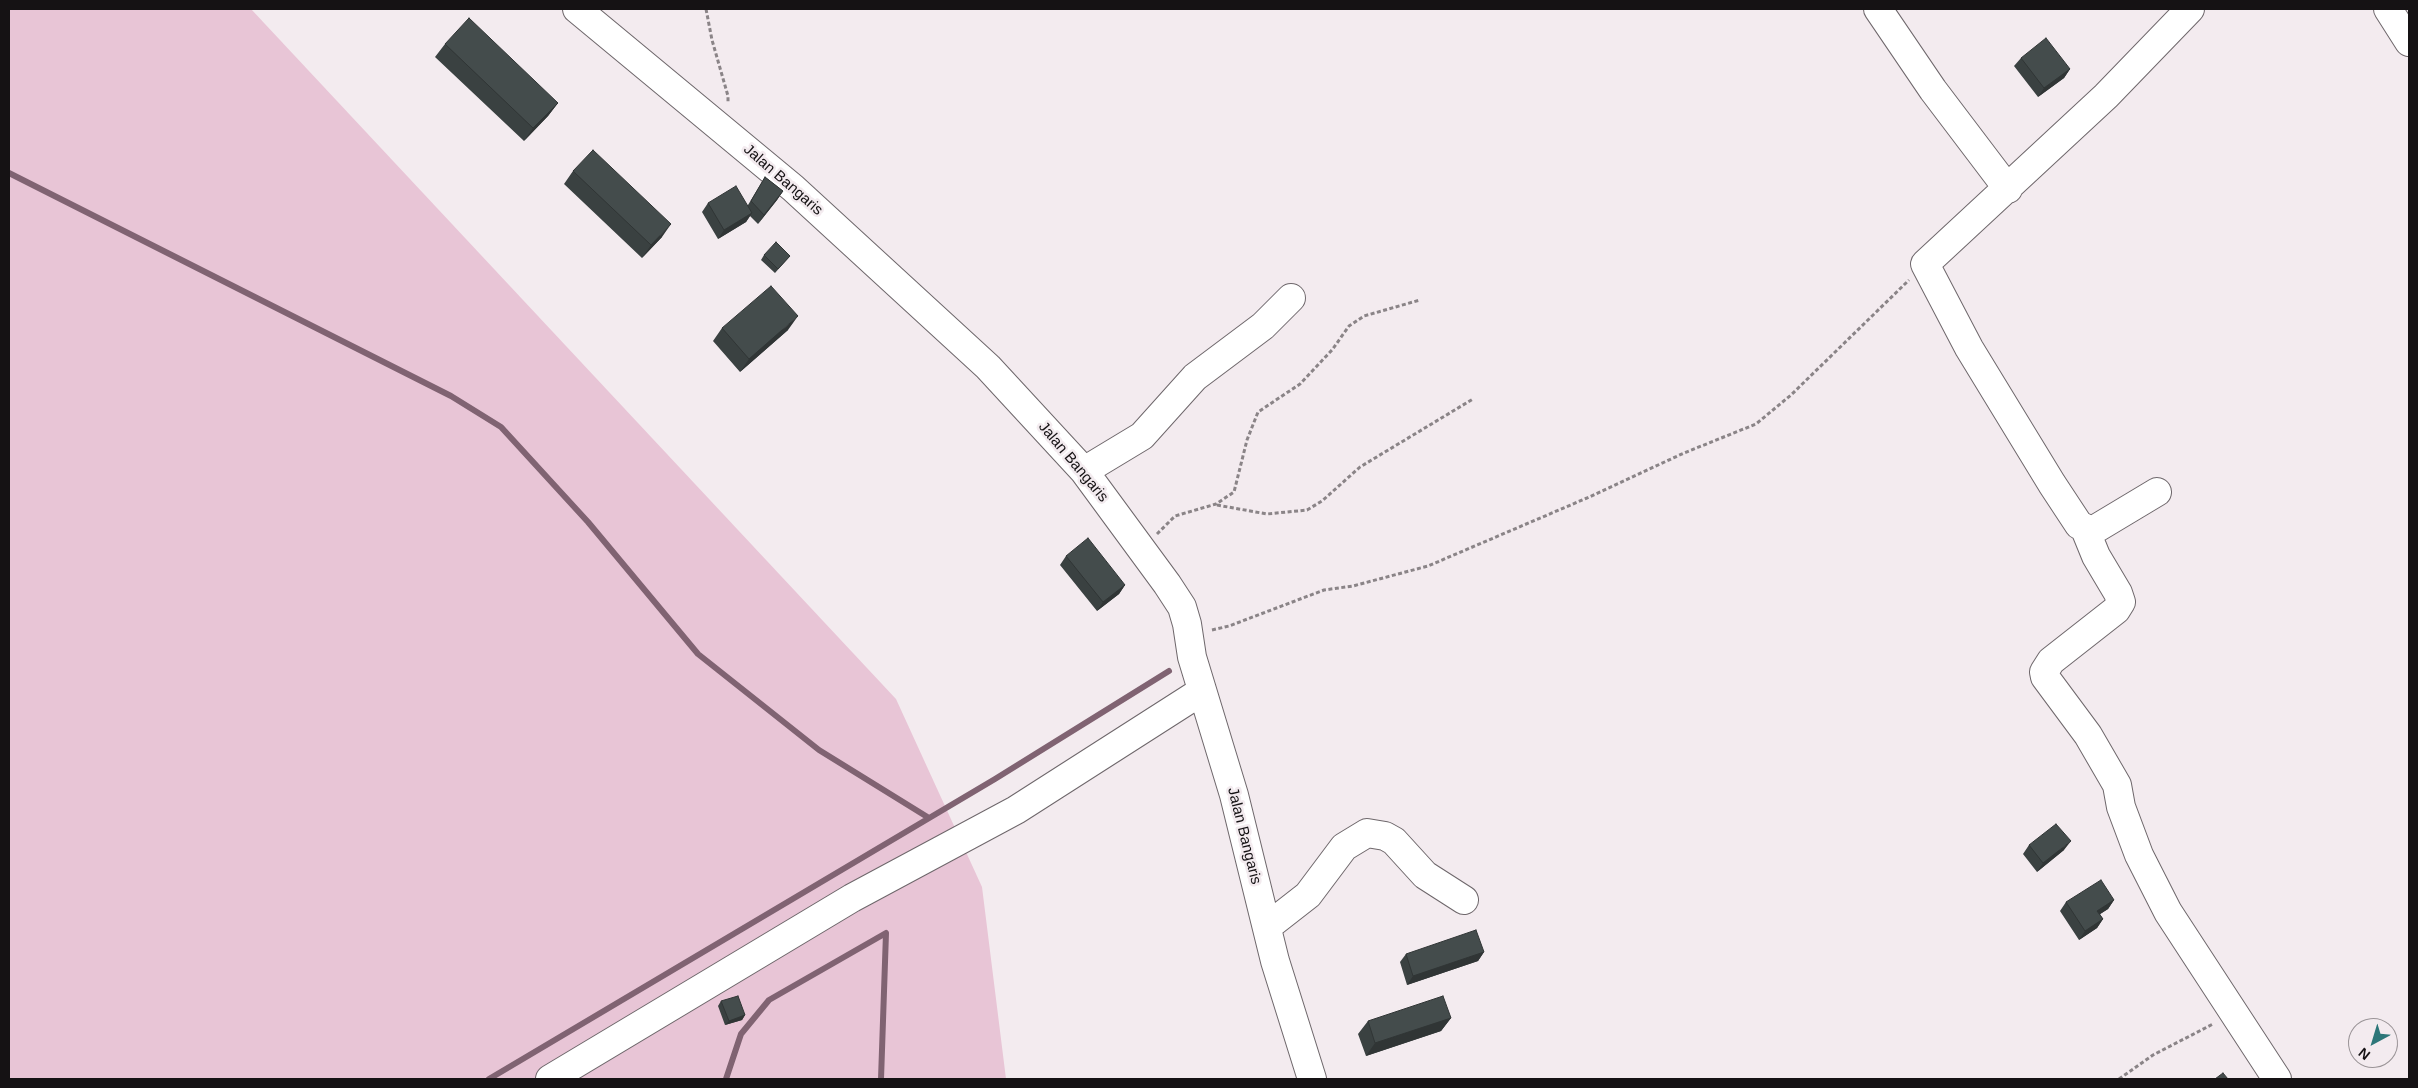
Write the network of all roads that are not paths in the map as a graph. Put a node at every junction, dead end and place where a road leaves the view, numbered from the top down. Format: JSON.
{"nodes":[{"id":1,"x":577,"y":9,"type":"edge"},
{"id":2,"x":1878,"y":9,"type":"edge"},
{"id":3,"x":2190,"y":9,"type":"edge"},
{"id":4,"x":2388,"y":9,"type":"edge"},
{"id":5,"x":2409,"y":42,"type":"edge"},
{"id":6,"x":2008,"y":189,"type":"junction"},
{"id":7,"x":1291,"y":298,"type":"dead end"},
{"id":8,"x":1084,"y":471,"type":"junction"},
{"id":9,"x":2157,"y":492,"type":"dead end"},
{"id":10,"x":2085,"y":529,"type":"junction"},
{"id":11,"x":1202,"y":691,"type":"junction"},
{"id":12,"x":1464,"y":900,"type":"dead end"},
{"id":13,"x":1268,"y":927,"type":"junction"},
{"id":14,"x":550,"y":1079,"type":"edge"},
{"id":15,"x":1312,"y":1079,"type":"edge"},
{"id":16,"x":2277,"y":1079,"type":"edge"}],
"edges":[{"from":1,"to":8,"type":"street","name":"Jalan Bangaris"},
{"from":2,"to":6,"type":"street"},
{"from":3,"to":6,"type":"street"},
{"from":4,"to":5,"type":"street"},
{"from":6,"to":10,"type":"street"},
{"from":7,"to":8,"type":"street"},
{"from":8,"to":11,"type":"street","name":"Jalan Bangaris"},
{"from":9,"to":10,"type":"street"},
{"from":10,"to":16,"type":"street"},
{"from":11,"to":13,"type":"street","name":"Jalan Bangaris"},
{"from":11,"to":14,"type":"street"},
{"from":12,"to":13,"type":"street"},
{"from":13,"to":15,"type":"street","name":"Jalan Bangaris"}]}
